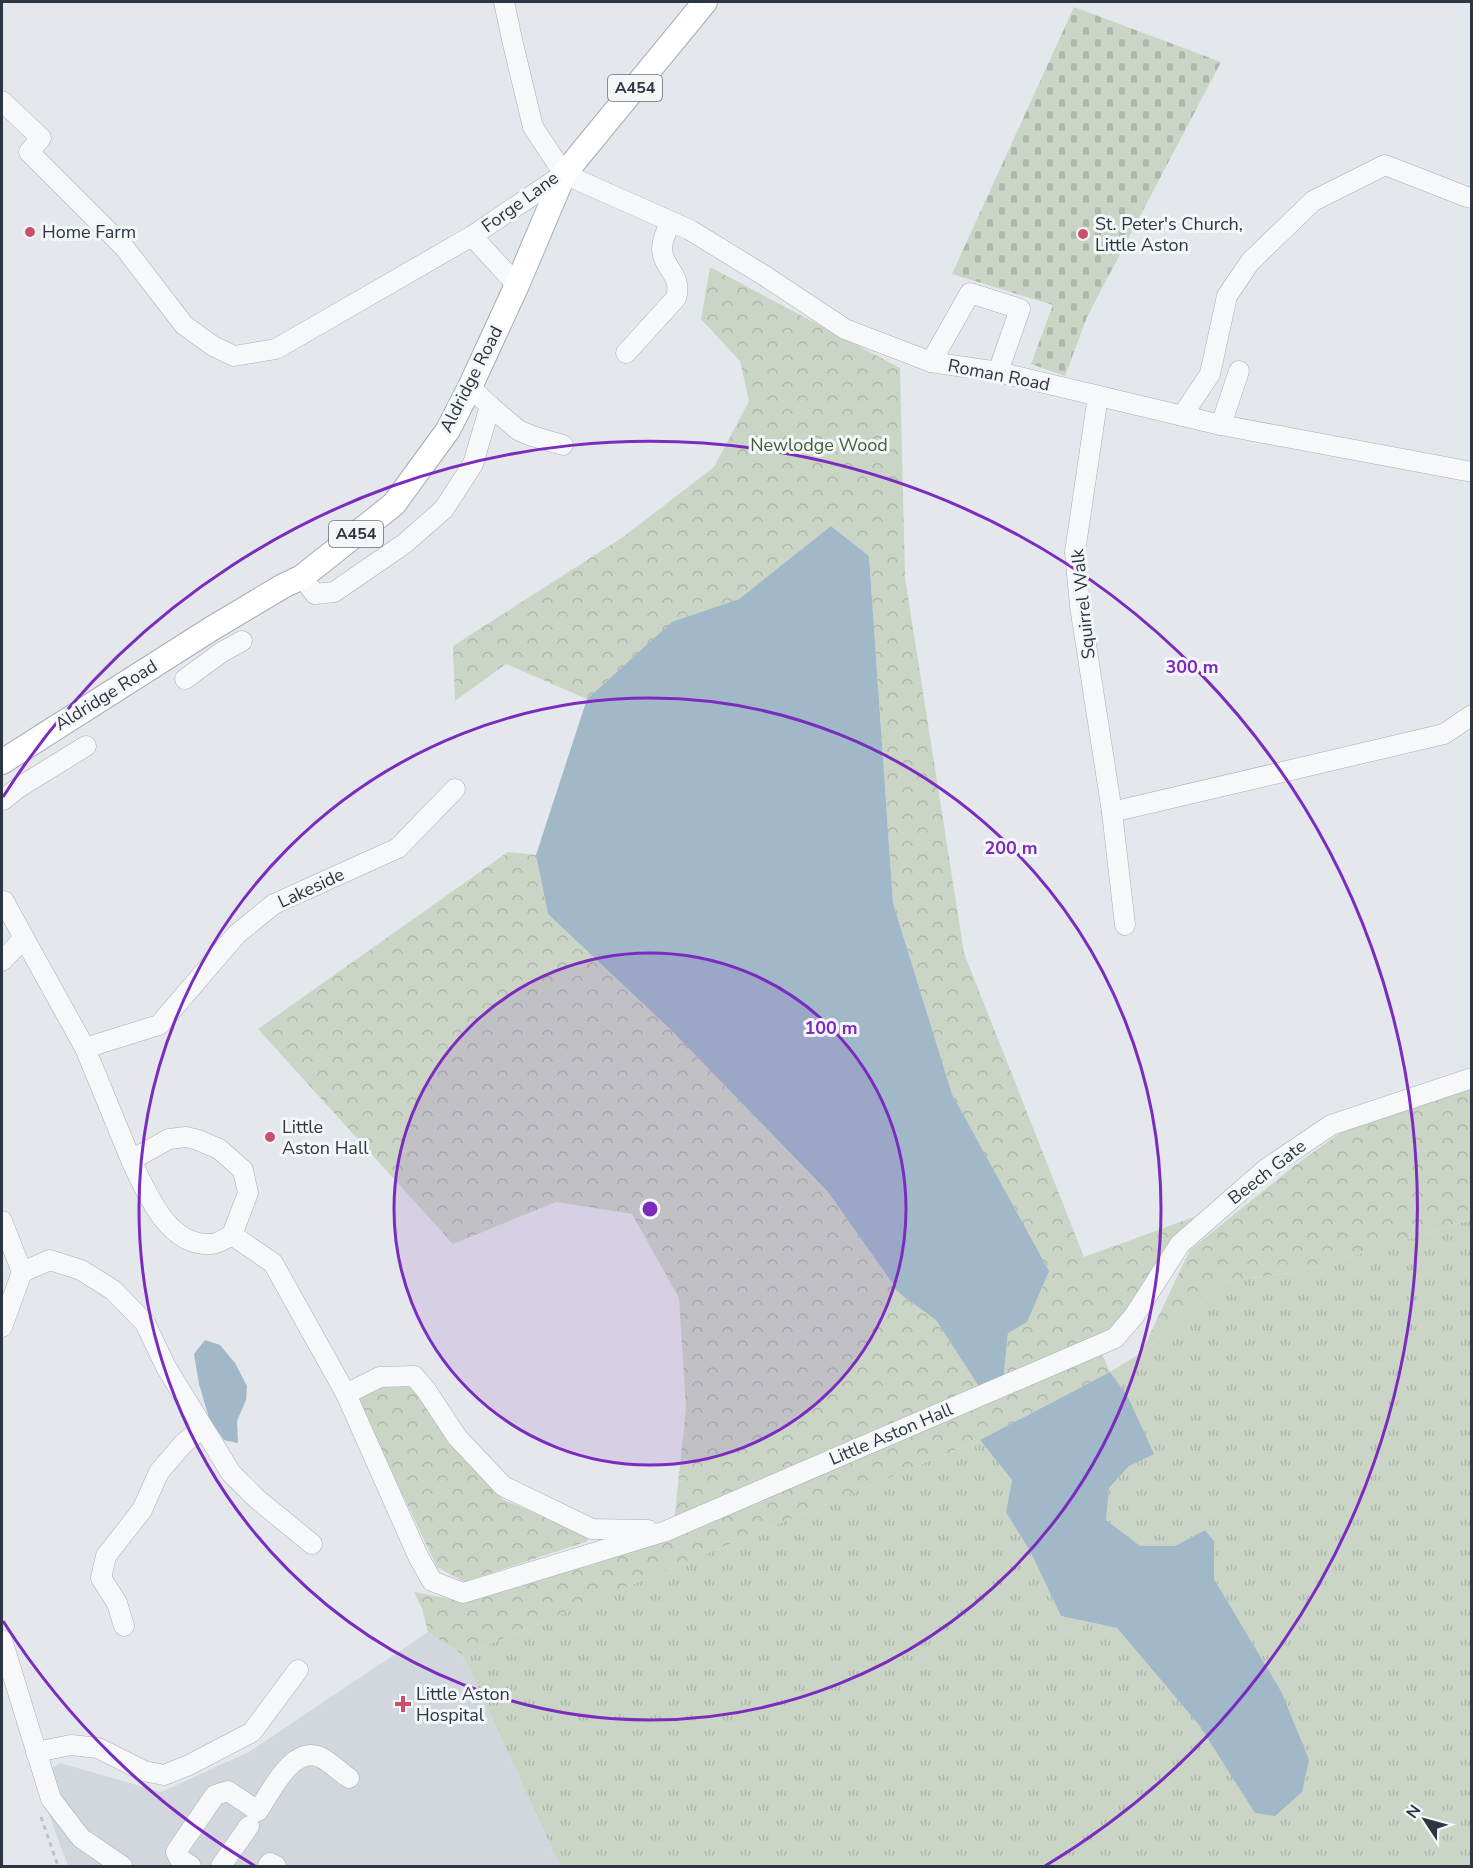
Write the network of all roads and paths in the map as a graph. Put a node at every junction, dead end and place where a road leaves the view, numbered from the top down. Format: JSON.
{"nodes":[{"id":1,"x":504,"y":2,"type":"edge"},
{"id":2,"x":705,"y":2,"type":"edge"},
{"id":3,"x":2,"y":101,"type":"edge"},
{"id":4,"x":564,"y":174,"type":"junction"},
{"id":5,"x":1467,"y":197,"type":"dead end"},
{"id":6,"x":671,"y":222,"type":"junction"},
{"id":7,"x":472,"y":236,"type":"junction"},
{"id":8,"x":517,"y":285,"type":"junction"},
{"id":9,"x":626,"y":353,"type":"dead end"},
{"id":10,"x":930,"y":362,"type":"junction"},
{"id":11,"x":1239,"y":371,"type":"dead end"},
{"id":12,"x":998,"y":372,"type":"junction"},
{"id":13,"x":470,"y":387,"type":"junction"},
{"id":14,"x":1098,"y":396,"type":"junction"},
{"id":15,"x":490,"y":406,"type":"junction"},
{"id":16,"x":1182,"y":416,"type":"junction"},
{"id":17,"x":1221,"y":425,"type":"junction"},
{"id":18,"x":563,"y":445,"type":"dead end"},
{"id":19,"x":1472,"y":472,"type":"edge"},
{"id":20,"x":302,"y":577,"type":"junction"},
{"id":21,"x":211,"y":629,"type":"junction"},
{"id":22,"x":242,"y":641,"type":"dead end"},
{"id":23,"x":222,"y":652,"type":"junction"},
{"id":24,"x":185,"y":679,"type":"dead end"},
{"id":25,"x":1472,"y":715,"type":"edge"},
{"id":26,"x":86,"y":746,"type":"dead end"},
{"id":27,"x":2,"y":763,"type":"edge"},
{"id":28,"x":18,"y":788,"type":"junction"},
{"id":29,"x":456,"y":789,"type":"dead end"},
{"id":30,"x":3,"y":800,"type":"edge"},
{"id":31,"x":1112,"y":812,"type":"junction"},
{"id":32,"x":2,"y":901,"type":"edge"},
{"id":33,"x":1125,"y":925,"type":"dead end"},
{"id":34,"x":24,"y":938,"type":"junction"},
{"id":35,"x":2,"y":961,"type":"edge"},
{"id":36,"x":85,"y":1048,"type":"junction"},
{"id":37,"x":1472,"y":1078,"type":"edge"},
{"id":38,"x":131,"y":1160,"type":"junction"},
{"id":39,"x":2,"y":1221,"type":"edge"},
{"id":40,"x":232,"y":1235,"type":"junction"},
{"id":41,"x":22,"y":1272,"type":"junction"},
{"id":42,"x":2,"y":1327,"type":"edge"},
{"id":43,"x":1115,"y":1338,"type":"joint"},
{"id":44,"x":346,"y":1394,"type":"junction"},
{"id":45,"x":202,"y":1428,"type":"junction"},
{"id":46,"x":666,"y":1531,"type":"junction"},
{"id":47,"x":312,"y":1544,"type":"dead end"},
{"id":48,"x":124,"y":1626,"type":"dead end"},
{"id":49,"x":2,"y":1640,"type":"edge"},
{"id":50,"x":298,"y":1670,"type":"dead end"},
{"id":51,"x":36,"y":1752,"type":"junction"},
{"id":52,"x":349,"y":1778,"type":"dead end"},
{"id":53,"x":249,"y":1826,"type":"dead end"},
{"id":54,"x":122,"y":1866,"type":"edge"},
{"id":55,"x":191,"y":1866,"type":"edge"},
{"id":56,"x":221,"y":1866,"type":"edge"},
{"id":57,"x":268,"y":1866,"type":"edge"},
{"id":58,"x":276,"y":1866,"type":"edge"}],
"edges":[{"from":1,"to":4,"type":"street","name":"Forge Lane"},
{"from":2,"to":4,"type":"main road","number":"A454"},
{"from":3,"to":7,"type":"street"},
{"from":4,"to":6,"type":"street","name":"Roman Road"},
{"from":4,"to":7,"type":"street","name":"Forge Lane"},
{"from":4,"to":8,"type":"main road","name":"Aldridge Road","number":"A454"},
{"from":5,"to":16,"type":"street"},
{"from":6,"to":9,"type":"street"},
{"from":6,"to":10,"type":"street","name":"Roman Road"},
{"from":7,"to":8,"type":"street","name":"Forge Lane"},
{"from":8,"to":13,"type":"main road","name":"Aldridge Road","number":"A454"},
{"from":10,"to":12,"type":"street","name":"Roman Road"},
{"from":10,"to":12,"type":"street"},
{"from":11,"to":17,"type":"street"},
{"from":12,"to":14,"type":"street","name":"Roman Road"},
{"from":13,"to":15,"type":"street"},
{"from":13,"to":20,"type":"main road","name":"Aldridge Road","number":"A454"},
{"from":14,"to":16,"type":"street","name":"Roman Road"},
{"from":14,"to":31,"type":"street","name":"Squirrel Walk"},
{"from":15,"to":18,"type":"street"},
{"from":15,"to":20,"type":"street"},
{"from":16,"to":17,"type":"street","name":"Roman Road"},
{"from":17,"to":19,"type":"street","name":"Roman Road"},
{"from":20,"to":21,"type":"main road","name":"Aldridge Road","number":"A454"},
{"from":21,"to":23,"type":"street"},
{"from":21,"to":27,"type":"main road","name":"Aldridge Road","number":"A454"},
{"from":22,"to":23,"type":"street","name":"Aldridge Road"},
{"from":23,"to":24,"type":"street","name":"Aldridge Road"},
{"from":25,"to":31,"type":"street"},
{"from":26,"to":28,"type":"street"},
{"from":27,"to":28,"type":"street"},
{"from":28,"to":30,"type":"street"},
{"from":29,"to":36,"type":"street","name":"Lakeside"},
{"from":31,"to":33,"type":"street","name":"Squirrel Walk"},
{"from":32,"to":34,"type":"street"},
{"from":34,"to":35,"type":"street"},
{"from":34,"to":36,"type":"street"},
{"from":36,"to":38,"type":"street"},
{"from":37,"to":43,"type":"street","name":"Beech Gate"},
{"from":38,"to":40,"type":"street"},
{"from":38,"to":40,"type":"street"},
{"from":39,"to":41,"type":"street"},
{"from":40,"to":44,"type":"street","name":"Little Aston Hall"},
{"from":41,"to":42,"type":"street"},
{"from":41,"to":45,"type":"street"},
{"from":43,"to":46,"type":"street","name":"Little Aston Hall"},
{"from":44,"to":46,"type":"street","name":"Little Aston Hall"},
{"from":44,"to":46,"type":"street","name":"Little Aston Hall"},
{"from":45,"to":47,"type":"street"},
{"from":45,"to":48,"type":"street"},
{"from":49,"to":51,"type":"street"},
{"from":50,"to":51,"type":"street"},
{"from":51,"to":54,"type":"street"},
{"from":52,"to":55,"type":"street"},
{"from":53,"to":56,"type":"street"},
{"from":57,"to":58,"type":"street"}]}
